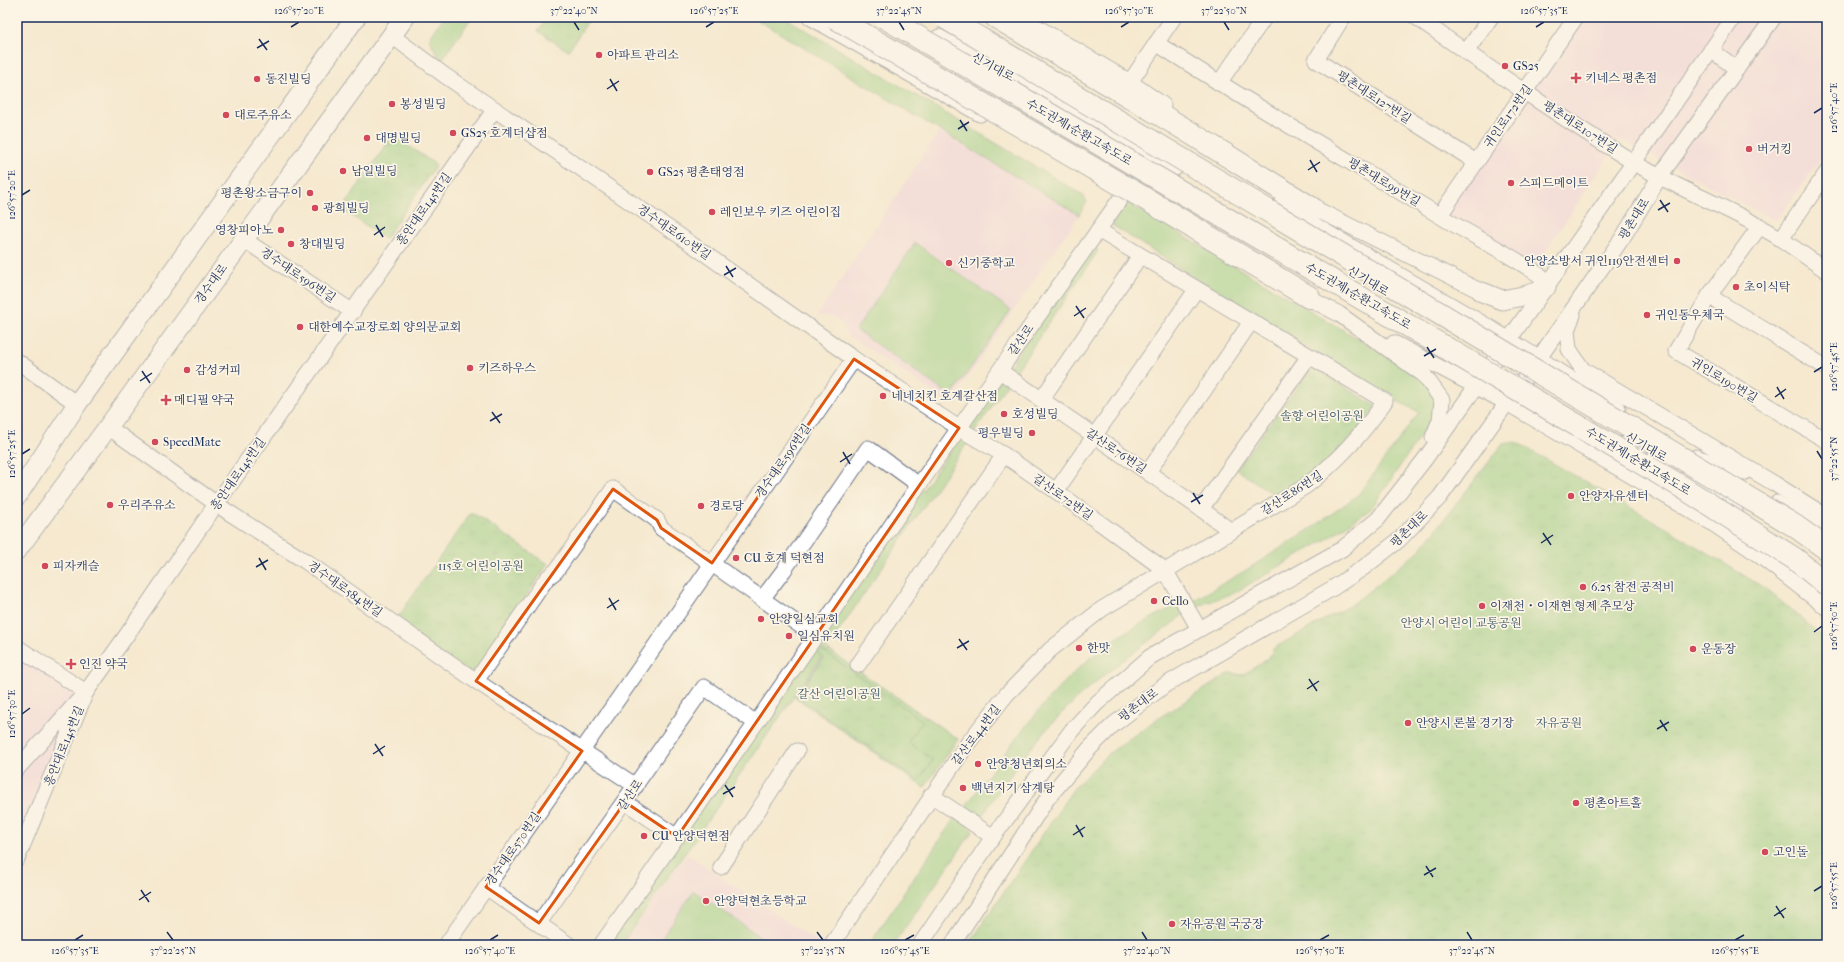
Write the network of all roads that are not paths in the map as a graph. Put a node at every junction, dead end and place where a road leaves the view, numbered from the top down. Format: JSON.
{"nodes":[{"id":1,"x":356,"y":17,"type":"edge"},
{"id":2,"x":405,"y":17,"type":"edge"},
{"id":3,"x":810,"y":17,"type":"edge"},
{"id":4,"x":834,"y":17,"type":"edge"},
{"id":5,"x":885,"y":17,"type":"edge"},
{"id":6,"x":903,"y":17,"type":"edge"},
{"id":7,"x":944,"y":17,"type":"edge"},
{"id":8,"x":957,"y":17,"type":"edge"},
{"id":9,"x":996,"y":17,"type":"edge"},
{"id":10,"x":1020,"y":17,"type":"edge"},
{"id":11,"x":1174,"y":17,"type":"edge"},
{"id":12,"x":1265,"y":17,"type":"edge"},
{"id":13,"x":1343,"y":17,"type":"edge"},
{"id":14,"x":1416,"y":17,"type":"edge"},
{"id":15,"x":1491,"y":17,"type":"edge"},
{"id":16,"x":1576,"y":17,"type":"edge"},
{"id":17,"x":1734,"y":17,"type":"edge"},
{"id":18,"x":1774,"y":17,"type":"edge"},
{"id":19,"x":391,"y":35,"type":"junction"},
{"id":20,"x":1156,"y":43,"type":"junction"},
{"id":21,"x":865,"y":50,"type":"junction"},
{"id":22,"x":1711,"y":50,"type":"junction"},
{"id":23,"x":1466,"y":52,"type":"junction"},
{"id":24,"x":1738,"y":69,"type":"junction"},
{"id":25,"x":1130,"y":82,"type":"junction"},
{"id":26,"x":1219,"y":83,"type":"junction"},
{"id":27,"x":1525,"y":92,"type":"junction"},
{"id":28,"x":495,"y":109,"type":"junction"},
{"id":29,"x":1476,"y":162,"type":"junction"},
{"id":30,"x":1634,"y":162,"type":"junction"},
{"id":31,"x":1660,"y":176,"type":"junction"},
{"id":32,"x":1825,"y":177,"type":"edge"},
{"id":33,"x":1123,"y":195,"type":"junction"},
{"id":34,"x":1313,"y":209,"type":"junction"},
{"id":35,"x":1440,"y":215,"type":"junction"},
{"id":36,"x":1760,"y":226,"type":"junction"},
{"id":37,"x":1098,"y":230,"type":"junction"},
{"id":38,"x":244,"y":239,"type":"junction"},
{"id":39,"x":1781,"y":239,"type":"junction"},
{"id":40,"x":1140,"y":256,"type":"junction"},
{"id":41,"x":1827,"y":270,"type":"edge"},
{"id":42,"x":1547,"y":284,"type":"junction"},
{"id":43,"x":1196,"y":290,"type":"junction"},
{"id":44,"x":1482,"y":292,"type":"joint"},
{"id":45,"x":1710,"y":296,"type":"junction"},
{"id":46,"x":1308,"y":297,"type":"junction"},
{"id":47,"x":1580,"y":300,"type":"junction"},
{"id":48,"x":353,"y":312,"type":"junction"},
{"id":49,"x":1338,"y":314,"type":"junction"},
{"id":50,"x":1251,"y":322,"type":"junction"},
{"id":51,"x":1482,"y":323,"type":"junction"},
{"id":52,"x":1508,"y":339,"type":"junction"},
{"id":53,"x":1309,"y":356,"type":"junction"},
{"id":54,"x":1496,"y":357,"type":"junction"},
{"id":55,"x":1539,"y":358,"type":"junction"},
{"id":56,"x":854,"y":359,"type":"junction"},
{"id":57,"x":17,"y":360,"type":"edge"},
{"id":58,"x":1827,"y":368,"type":"edge"},
{"id":59,"x":1000,"y":371,"type":"junction"},
{"id":60,"x":1528,"y":376,"type":"junction"},
{"id":61,"x":1476,"y":386,"type":"junction"},
{"id":62,"x":1041,"y":400,"type":"junction"},
{"id":63,"x":1507,"y":403,"type":"junction"},
{"id":64,"x":77,"y":404,"type":"junction"},
{"id":65,"x":108,"y":427,"type":"junction"},
{"id":66,"x":959,"y":428,"type":"junction"},
{"id":67,"x":1093,"y":436,"type":"junction"},
{"id":68,"x":1827,"y":441,"type":"edge"},
{"id":69,"x":1572,"y":442,"type":"junction"},
{"id":70,"x":1643,"y":446,"type":"junction"},
{"id":71,"x":1004,"y":455,"type":"junction"},
{"id":72,"x":1696,"y":457,"type":"junction"},
{"id":73,"x":1425,"y":459,"type":"junction"},
{"id":74,"x":1148,"y":472,"type":"junction"},
{"id":75,"x":1690,"y":473,"type":"junction"},
{"id":76,"x":1775,"y":484,"type":"junction"},
{"id":77,"x":919,"y":485,"type":"junction"},
{"id":78,"x":1056,"y":491,"type":"junction"},
{"id":79,"x":17,"y":496,"type":"edge"},
{"id":80,"x":217,"y":503,"type":"junction"},
{"id":81,"x":1201,"y":509,"type":"junction"},
{"id":82,"x":1827,"y":518,"type":"edge"},
{"id":83,"x":1231,"y":531,"type":"junction"},
{"id":84,"x":1827,"y":531,"type":"edge"},
{"id":85,"x":1827,"y":549,"type":"edge"},
{"id":86,"x":17,"y":550,"type":"edge"},
{"id":87,"x":1827,"y":556,"type":"edge"},
{"id":88,"x":712,"y":563,"type":"junction"},
{"id":89,"x":1165,"y":570,"type":"junction"},
{"id":90,"x":1827,"y":584,"type":"edge"},
{"id":91,"x":1827,"y":588,"type":"edge"},
{"id":92,"x":762,"y":599,"type":"junction"},
{"id":93,"x":1827,"y":608,"type":"edge"},
{"id":94,"x":1199,"y":629,"type":"junction"},
{"id":95,"x":815,"y":636,"type":"junction"},
{"id":96,"x":17,"y":647,"type":"edge"},
{"id":97,"x":858,"y":666,"type":"dead end"},
{"id":98,"x":476,"y":681,"type":"junction"},
{"id":99,"x":86,"y":692,"type":"junction"},
{"id":100,"x":756,"y":723,"type":"junction"},
{"id":101,"x":582,"y":751,"type":"junction"},
{"id":102,"x":797,"y":751,"type":"dead end"},
{"id":103,"x":17,"y":769,"type":"edge"},
{"id":104,"x":636,"y":786,"type":"junction"},
{"id":105,"x":931,"y":795,"type":"junction"},
{"id":106,"x":625,"y":802,"type":"junction"},
{"id":107,"x":677,"y":837,"type":"junction"},
{"id":108,"x":993,"y":837,"type":"junction"},
{"id":109,"x":17,"y":859,"type":"edge"},
{"id":110,"x":721,"y":867,"type":"dead end"},
{"id":111,"x":486,"y":887,"type":"junction"},
{"id":112,"x":539,"y":923,"type":"junction"},
{"id":113,"x":833,"y":944,"type":"edge"},
{"id":114,"x":452,"y":945,"type":"edge"},
{"id":115,"x":569,"y":945,"type":"edge"},
{"id":116,"x":601,"y":945,"type":"edge"},
{"id":117,"x":920,"y":945,"type":"edge"},
{"id":118,"x":952,"y":945,"type":"edge"}],
"edges":[{"from":1,"to":64,"type":"main road"},
{"from":2,"to":19,"type":"main road","name":"경수대로"},
{"from":3,"to":21,"type":"street"},
{"from":4,"to":46,"type":"highway","bridge":true},
{"from":5,"to":21,"type":"street"},
{"from":5,"to":90,"type":"highway","name":"수도권제1순환고속도로","bridge":true},
{"from":6,"to":54,"type":"street","name":"신기대로"},
{"from":7,"to":85,"type":"highway","name":"수도권제1순환고속도로","bridge":true},
{"from":8,"to":51,"type":"street","name":"신기대로"},
{"from":9,"to":34,"type":"highway"},
{"from":10,"to":25,"type":"street"},
{"from":11,"to":20,"type":"street"},
{"from":12,"to":26,"type":"street"},
{"from":13,"to":29,"type":"street","name":"평촌대로127번길"},
{"from":14,"to":23,"type":"street","name":"평촌대로107번길"},
{"from":15,"to":23,"type":"street"},
{"from":16,"to":27,"type":"street","name":"귀인로172번길"},
{"from":17,"to":22,"type":"street"},
{"from":18,"to":24,"type":"street","name":"평촌대로"},
{"from":19,"to":28,"type":"street","name":"경수대로610번길"},
{"from":19,"to":38,"type":"main road","name":"경수대로"},
{"from":20,"to":25,"type":"street"},
{"from":20,"to":26,"type":"street","name":"평촌대로99번길"},
{"from":21,"to":33,"type":"street"},
{"from":22,"to":24,"type":"street"},
{"from":22,"to":30,"type":"street"},
{"from":23,"to":27,"type":"street","name":"평촌대로107번길"},
{"from":24,"to":31,"type":"street","name":"평촌대로"},
{"from":25,"to":34,"type":"street"},
{"from":26,"to":35,"type":"street","name":"평촌대로99번길"},
{"from":27,"to":29,"type":"street","name":"귀인로172번길"},
{"from":27,"to":30,"type":"street","name":"평촌대로107번길"},
{"from":28,"to":48,"type":"street","name":"흥안대로145번길"},
{"from":28,"to":56,"type":"street","name":"경수대로610번길"},
{"from":29,"to":35,"type":"street","name":"귀인로172번길"},
{"from":30,"to":31,"type":"street","name":"평촌대로107번길"},
{"from":30,"to":42,"type":"street"},
{"from":31,"to":36,"type":"street","name":"평촌대로107번길"},
{"from":31,"to":47,"type":"street","name":"평촌대로"},
{"from":32,"to":39,"type":"street"},
{"from":33,"to":37,"type":"street","name":"갈산로"},
{"from":33,"to":46,"type":"street"},
{"from":34,"to":44,"type":"street"},
{"from":34,"to":51,"type":"street"},
{"from":35,"to":42,"type":"street","name":"평촌대로99번길"},
{"from":36,"to":39,"type":"street"},
{"from":36,"to":45,"type":"street","name":"귀인로190번길"},
{"from":37,"to":40,"type":"street","name":"갈산로86번길"},
{"from":37,"to":59,"type":"street","name":"갈산로"},
{"from":38,"to":48,"type":"street","name":"경수대로596번길"},
{"from":38,"to":65,"type":"main road","name":"경수대로"},
{"from":39,"to":41,"type":"street"},
{"from":40,"to":43,"type":"street","name":"갈산로86번길"},
{"from":40,"to":62,"type":"street"},
{"from":42,"to":44,"type":"main road"},
{"from":42,"to":52,"type":"street"},
{"from":43,"to":50,"type":"street","name":"갈산로86번길"},
{"from":43,"to":67,"type":"street"},
{"from":45,"to":58,"type":"street"},
{"from":45,"to":68,"type":"street","name":"귀인로190번길"},
{"from":46,"to":49,"type":"street"},
{"from":47,"to":55,"type":"street","name":"평촌대로"},
{"from":47,"to":76,"type":"street"},
{"from":48,"to":80,"type":"street","name":"흥안대로145번길"},
{"from":49,"to":61,"type":"street"},
{"from":49,"to":73,"type":"street"},
{"from":50,"to":53,"type":"street","name":"갈산로86번길"},
{"from":50,"to":74,"type":"street"},
{"from":51,"to":52,"type":"street","name":"신기대로"},
{"from":52,"to":54,"type":"street"},
{"from":52,"to":55,"type":"street","name":"신기대로"},
{"from":53,"to":81,"type":"street"},
{"from":53,"to":83,"type":"street","name":"갈산로86번길"},
{"from":54,"to":60,"type":"street","name":"신기대로"},
{"from":54,"to":61,"type":"street"},
{"from":55,"to":60,"type":"street","name":"평촌대로"},
{"from":55,"to":72,"type":"street","name":"신기대로"},
{"from":56,"to":66,"type":"street","name":"경수대로610번길"},
{"from":56,"to":88,"type":"street","name":"경수대로596번길"},
{"from":57,"to":64,"type":"street"},
{"from":59,"to":62,"type":"street","name":"갈산로76번길"},
{"from":59,"to":66,"type":"street","name":"갈산로"},
{"from":60,"to":63,"type":"street","name":"평촌대로"},
{"from":60,"to":70,"type":"street","name":"신기대로"},
{"from":61,"to":63,"type":"street"},
{"from":61,"to":73,"type":"street"},
{"from":62,"to":67,"type":"street","name":"갈산로76번길"},
{"from":63,"to":69,"type":"street"},
{"from":63,"to":118,"type":"street","name":"평촌대로"},
{"from":64,"to":79,"type":"main road"},
{"from":65,"to":80,"type":"street","name":"경수대로584번길"},
{"from":65,"to":86,"type":"main road","name":"경수대로"},
{"from":66,"to":71,"type":"street","name":"갈산로72번길"},
{"from":66,"to":77,"type":"street","name":"갈산로"},
{"from":67,"to":74,"type":"street","name":"갈산로76번길"},
{"from":67,"to":78,"type":"street"},
{"from":69,"to":70,"type":"street"},
{"from":69,"to":93,"type":"street"},
{"from":70,"to":75,"type":"street","name":"신기대로"},
{"from":71,"to":78,"type":"street","name":"갈산로72번길"},
{"from":71,"to":97,"type":"street"},
{"from":72,"to":76,"type":"street"},
{"from":72,"to":84,"type":"street","name":"신기대로"},
{"from":73,"to":94,"type":"street"},
{"from":74,"to":81,"type":"street","name":"갈산로76번길"},
{"from":75,"to":87,"type":"street","name":"신기대로"},
{"from":75,"to":91,"type":"street"},
{"from":76,"to":82,"type":"street"},
{"from":77,"to":92,"type":"street"},
{"from":77,"to":95,"type":"street","name":"갈산로"},
{"from":78,"to":89,"type":"street","name":"갈산로72번길"},
{"from":80,"to":98,"type":"street","name":"경수대로584번길"},
{"from":80,"to":99,"type":"street","name":"흥안대로145번길"},
{"from":81,"to":83,"type":"street","name":"갈산로76번길"},
{"from":83,"to":89,"type":"street","name":"갈산로86번길"},
{"from":88,"to":92,"type":"street"},
{"from":88,"to":98,"type":"street"},
{"from":88,"to":101,"type":"street","name":"경수대로596번길"},
{"from":89,"to":94,"type":"street"},
{"from":89,"to":105,"type":"street","name":"갈산로44번길"},
{"from":92,"to":95,"type":"street"},
{"from":94,"to":108,"type":"street"},
{"from":95,"to":100,"type":"street","name":"갈산로"},
{"from":96,"to":99,"type":"street"},
{"from":98,"to":101,"type":"street","name":"경수대로584번길"},
{"from":99,"to":103,"type":"street"},
{"from":99,"to":109,"type":"street","name":"흥안대로145번길"},
{"from":100,"to":104,"type":"street","name":"갈산로"},
{"from":100,"to":107,"type":"street","name":"갈산로"},
{"from":101,"to":104,"type":"street","name":"경수대로584번길"},
{"from":101,"to":111,"type":"street","name":"경수대로570번길"},
{"from":102,"to":110,"type":"street"},
{"from":104,"to":106,"type":"street","name":"갈산로"},
{"from":105,"to":108,"type":"street"},
{"from":105,"to":113,"type":"street","name":"갈산로44번길"},
{"from":106,"to":107,"type":"street"},
{"from":106,"to":112,"type":"street","name":"갈산로"},
{"from":107,"to":116,"type":"street","name":"갈산로"},
{"from":108,"to":117,"type":"street"},
{"from":111,"to":112,"type":"street"},
{"from":111,"to":114,"type":"street","name":"경수대로570번길"},
{"from":112,"to":115,"type":"street"}]}
